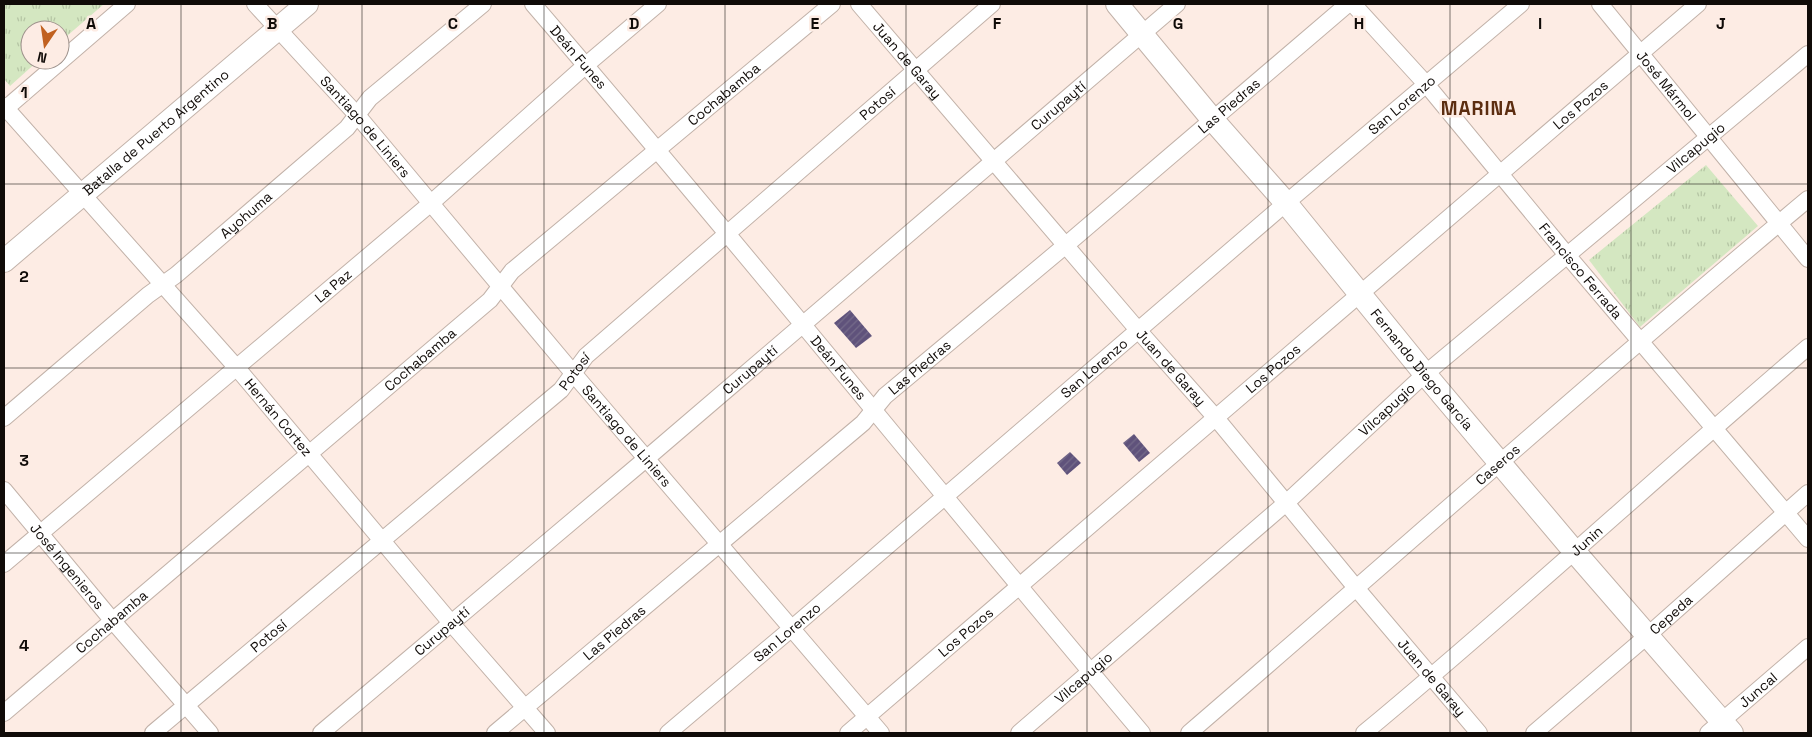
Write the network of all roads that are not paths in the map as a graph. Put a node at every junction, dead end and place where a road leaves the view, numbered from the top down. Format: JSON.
{"nodes":[{"id":1,"x":127,"y":4,"type":"edge"},
{"id":2,"x":255,"y":4,"type":"edge"},
{"id":3,"x":307,"y":4,"type":"edge"},
{"id":4,"x":482,"y":4,"type":"edge"},
{"id":5,"x":533,"y":4,"type":"edge"},
{"id":6,"x":658,"y":4,"type":"edge"},
{"id":7,"x":832,"y":4,"type":"edge"},
{"id":8,"x":859,"y":4,"type":"edge"},
{"id":9,"x":992,"y":4,"type":"edge"},
{"id":10,"x":1116,"y":4,"type":"edge"},
{"id":11,"x":1177,"y":4,"type":"edge"},
{"id":12,"x":1348,"y":4,"type":"edge"},
{"id":13,"x":1353,"y":4,"type":"edge"},
{"id":14,"x":1521,"y":4,"type":"edge"},
{"id":15,"x":1600,"y":4,"type":"edge"},
{"id":16,"x":1698,"y":4,"type":"edge"},
{"id":17,"x":278,"y":29,"type":"junction"},
{"id":18,"x":1142,"y":34,"type":"junction"},
{"id":19,"x":1808,"y":54,"type":"edge"},
{"id":20,"x":1641,"y":55,"type":"junction"},
{"id":21,"x":586,"y":65,"type":"junction"},
{"id":22,"x":915,"y":69,"type":"junction"},
{"id":23,"x":1426,"y":84,"type":"junction"},
{"id":24,"x":4,"y":108,"type":"edge"},
{"id":25,"x":357,"y":116,"type":"junction"},
{"id":26,"x":1212,"y":120,"type":"junction"},
{"id":27,"x":1708,"y":137,"type":"junction"},
{"id":28,"x":658,"y":149,"type":"junction"},
{"id":29,"x":993,"y":161,"type":"junction"},
{"id":30,"x":1500,"y":174,"type":"junction"},
{"id":31,"x":83,"y":194,"type":"junction"},
{"id":32,"x":1808,"y":199,"type":"edge"},
{"id":33,"x":1286,"y":203,"type":"junction"},
{"id":34,"x":430,"y":204,"type":"junction"},
{"id":35,"x":1778,"y":224,"type":"junction"},
{"id":36,"x":728,"y":233,"type":"junction"},
{"id":37,"x":1066,"y":245,"type":"junction"},
{"id":38,"x":1567,"y":255,"type":"junction"},
{"id":39,"x":1808,"y":259,"type":"edge"},
{"id":40,"x":4,"y":261,"type":"edge"},
{"id":41,"x":163,"y":284,"type":"junction"},
{"id":42,"x":502,"y":287,"type":"junction"},
{"id":43,"x":1360,"y":295,"type":"junction"},
{"id":44,"x":802,"y":324,"type":"junction"},
{"id":45,"x":1138,"y":330,"type":"junction"},
{"id":46,"x":1639,"y":340,"type":"junction"},
{"id":47,"x":1808,"y":347,"type":"edge"},
{"id":48,"x":237,"y":368,"type":"junction"},
{"id":49,"x":573,"y":373,"type":"junction"},
{"id":50,"x":1426,"y":374,"type":"junction"},
{"id":51,"x":873,"y":410,"type":"junction"},
{"id":52,"x":4,"y":418,"type":"edge"},
{"id":53,"x":1216,"y":418,"type":"junction"},
{"id":54,"x":1714,"y":428,"type":"junction"},
{"id":55,"x":310,"y":453,"type":"junction"},
{"id":56,"x":647,"y":458,"type":"junction"},
{"id":57,"x":1499,"y":462,"type":"junction"},
{"id":58,"x":4,"y":490,"type":"edge"},
{"id":59,"x":1808,"y":493,"type":"edge"},
{"id":60,"x":946,"y":496,"type":"junction"},
{"id":61,"x":1286,"y":504,"type":"junction"},
{"id":62,"x":1786,"y":512,"type":"junction"},
{"id":63,"x":40,"y":533,"type":"junction"},
{"id":64,"x":1808,"y":539,"type":"edge"},
{"id":65,"x":382,"y":542,"type":"junction"},
{"id":66,"x":720,"y":544,"type":"junction"},
{"id":67,"x":1574,"y":551,"type":"junction"},
{"id":68,"x":4,"y":564,"type":"edge"},
{"id":69,"x":1019,"y":587,"type":"junction"},
{"id":70,"x":1357,"y":589,"type":"junction"},
{"id":71,"x":112,"y":620,"type":"junction"},
{"id":72,"x":452,"y":624,"type":"junction"},
{"id":73,"x":791,"y":630,"type":"junction"},
{"id":74,"x":1647,"y":636,"type":"junction"},
{"id":75,"x":1808,"y":647,"type":"edge"},
{"id":76,"x":1091,"y":673,"type":"junction"},
{"id":77,"x":1432,"y":677,"type":"junction"},
{"id":78,"x":186,"y":705,"type":"junction"},
{"id":79,"x":525,"y":708,"type":"junction"},
{"id":80,"x":4,"y":713,"type":"edge"},
{"id":81,"x":867,"y":717,"type":"junction"},
{"id":82,"x":1721,"y":729,"type":"edge"},
{"id":83,"x":153,"y":733,"type":"edge"},
{"id":84,"x":210,"y":733,"type":"edge"},
{"id":85,"x":321,"y":733,"type":"edge"},
{"id":86,"x":495,"y":733,"type":"edge"},
{"id":87,"x":547,"y":733,"type":"edge"},
{"id":88,"x":668,"y":733,"type":"edge"},
{"id":89,"x":848,"y":733,"type":"edge"},
{"id":90,"x":881,"y":733,"type":"edge"},
{"id":91,"x":1019,"y":733,"type":"edge"},
{"id":92,"x":1142,"y":733,"type":"edge"},
{"id":93,"x":1189,"y":733,"type":"edge"},
{"id":94,"x":1364,"y":733,"type":"edge"},
{"id":95,"x":1479,"y":733,"type":"edge"},
{"id":96,"x":1534,"y":733,"type":"edge"}],
"edges":[{"from":1,"to":24,"type":"street"},
{"from":2,"to":17,"type":"street","name":"Santiago de Liniers"},
{"from":3,"to":17,"type":"main road","name":"Batalla de Puerto Argentino"},
{"from":4,"to":25,"type":"street","name":"Ayohuma"},
{"from":5,"to":21,"type":"street","name":"Deán Funes"},
{"from":6,"to":21,"type":"street","name":"La Paz"},
{"from":7,"to":28,"type":"street","name":"Cochabamba"},
{"from":8,"to":22,"type":"street","name":"Juan de Garay"},
{"from":9,"to":22,"type":"street","name":"Potosí"},
{"from":10,"to":18,"type":"main road","name":"Fernando Diego García"},
{"from":11,"to":18,"type":"street","name":"Curupaytí"},
{"from":12,"to":26,"type":"street","name":"Las Piedras"},
{"from":13,"to":23,"type":"street","name":"Francisco Ferrada"},
{"from":14,"to":23,"type":"street","name":"San Lorenzo"},
{"from":15,"to":20,"type":"street","name":"José Mármol"},
{"from":16,"to":20,"type":"street","name":"Los Pozos"},
{"from":17,"to":25,"type":"street","name":"Santiago de Liniers"},
{"from":17,"to":31,"type":"main road","name":"Batalla de Puerto Argentino"},
{"from":18,"to":26,"type":"main road","name":"Fernando Diego García"},
{"from":18,"to":29,"type":"street","name":"Curupaytí"},
{"from":19,"to":27,"type":"street","name":"Vilcapugio"},
{"from":20,"to":27,"type":"street","name":"José Mármol"},
{"from":20,"to":30,"type":"street","name":"Los Pozos"},
{"from":21,"to":28,"type":"street","name":"Deán Funes"},
{"from":21,"to":34,"type":"street","name":"La Paz"},
{"from":22,"to":29,"type":"street","name":"Juan de Garay"},
{"from":22,"to":36,"type":"street","name":"Potosí"},
{"from":23,"to":30,"type":"street","name":"Francisco Ferrada"},
{"from":23,"to":33,"type":"street","name":"San Lorenzo"},
{"from":24,"to":31,"type":"street","name":"Hernán Cortez"},
{"from":25,"to":34,"type":"street","name":"Santiago de Liniers"},
{"from":25,"to":41,"type":"street","name":"Ayohuma"},
{"from":26,"to":33,"type":"main road","name":"Fernando Diego García"},
{"from":26,"to":37,"type":"street","name":"Las Piedras"},
{"from":27,"to":35,"type":"street","name":"José Mármol"},
{"from":27,"to":38,"type":"street","name":"Vilcapugio"},
{"from":28,"to":36,"type":"street","name":"Deán Funes"},
{"from":28,"to":42,"type":"street","name":"Cochabamba"},
{"from":29,"to":37,"type":"street","name":"Juan de Garay"},
{"from":29,"to":44,"type":"street","name":"Curupaytí"},
{"from":30,"to":38,"type":"street","name":"Francisco Ferrada"},
{"from":30,"to":43,"type":"street","name":"Los Pozos"},
{"from":31,"to":40,"type":"main road","name":"Batalla de Puerto Argentino"},
{"from":31,"to":41,"type":"street","name":"Hernán Cortez"},
{"from":32,"to":35,"type":"street","name":"Caseros"},
{"from":33,"to":43,"type":"main road","name":"Fernando Diego García"},
{"from":33,"to":45,"type":"street","name":"San Lorenzo"},
{"from":34,"to":42,"type":"street","name":"Santiago de Liniers"},
{"from":34,"to":48,"type":"street","name":"La Paz"},
{"from":35,"to":39,"type":"street","name":"José Mármol"},
{"from":35,"to":46,"type":"street","name":"Caseros"},
{"from":36,"to":44,"type":"street","name":"Deán Funes"},
{"from":36,"to":49,"type":"street","name":"Potosí"},
{"from":37,"to":45,"type":"street","name":"Juan de Garay"},
{"from":37,"to":51,"type":"street","name":"Las Piedras"},
{"from":38,"to":46,"type":"street","name":"Francisco Ferrada"},
{"from":38,"to":50,"type":"street","name":"Vilcapugio"},
{"from":41,"to":48,"type":"street","name":"Hernán Cortez"},
{"from":41,"to":52,"type":"street","name":"Ayohuma"},
{"from":42,"to":49,"type":"street","name":"Santiago de Liniers"},
{"from":42,"to":55,"type":"street","name":"Cochabamba"},
{"from":43,"to":50,"type":"main road","name":"Fernando Diego García"},
{"from":43,"to":53,"type":"street","name":"Los Pozos"},
{"from":44,"to":51,"type":"street","name":"Deán Funes"},
{"from":44,"to":56,"type":"street","name":"Curupaytí"},
{"from":45,"to":53,"type":"street","name":"Juan de Garay"},
{"from":45,"to":60,"type":"street","name":"San Lorenzo"},
{"from":46,"to":54,"type":"street","name":"Francisco Ferrada"},
{"from":46,"to":57,"type":"street","name":"Caseros"},
{"from":47,"to":54,"type":"street","name":"Junin"},
{"from":48,"to":55,"type":"street","name":"Hernán Cortez"},
{"from":48,"to":63,"type":"street","name":"La Paz"},
{"from":49,"to":56,"type":"street","name":"Santiago de Liniers"},
{"from":49,"to":65,"type":"street","name":"Potosí"},
{"from":50,"to":57,"type":"main road","name":"Fernando Diego García"},
{"from":50,"to":61,"type":"street","name":"Vilcapugio"},
{"from":51,"to":60,"type":"street","name":"Deán Funes"},
{"from":51,"to":66,"type":"street","name":"Las Piedras"},
{"from":53,"to":61,"type":"street","name":"Juan de Garay"},
{"from":53,"to":69,"type":"street","name":"Los Pozos"},
{"from":54,"to":62,"type":"street","name":"Francisco Ferrada"},
{"from":54,"to":67,"type":"street","name":"Junin"},
{"from":55,"to":65,"type":"street","name":"Hernán Cortez"},
{"from":55,"to":71,"type":"street","name":"Cochabamba"},
{"from":56,"to":66,"type":"street","name":"Santiago de Liniers"},
{"from":56,"to":72,"type":"street","name":"Curupaytí"},
{"from":57,"to":67,"type":"main road","name":"Fernando Diego García"},
{"from":57,"to":70,"type":"street","name":"Caseros"},
{"from":58,"to":63,"type":"street","name":"José Ingenieros"},
{"from":59,"to":62,"type":"street","name":"Cepeda"},
{"from":60,"to":69,"type":"street","name":"Deán Funes"},
{"from":60,"to":73,"type":"street","name":"San Lorenzo"},
{"from":61,"to":70,"type":"street","name":"Juan de Garay"},
{"from":61,"to":76,"type":"street","name":"Vilcapugio"},
{"from":62,"to":64,"type":"street","name":"Francisco Ferrada"},
{"from":62,"to":74,"type":"street","name":"Cepeda"},
{"from":63,"to":68,"type":"street","name":"La Paz"},
{"from":63,"to":71,"type":"street","name":"José Ingenieros"},
{"from":65,"to":72,"type":"street","name":"Hernán Cortez"},
{"from":65,"to":78,"type":"street","name":"Potosí"},
{"from":66,"to":73,"type":"street","name":"Santiago de Liniers"},
{"from":66,"to":79,"type":"street","name":"Las Piedras"},
{"from":67,"to":74,"type":"main road","name":"Fernando Diego García"},
{"from":67,"to":77,"type":"street","name":"Junin"},
{"from":69,"to":76,"type":"street","name":"Deán Funes"},
{"from":69,"to":81,"type":"street","name":"Los Pozos"},
{"from":70,"to":77,"type":"street","name":"Juan de Garay"},
{"from":70,"to":93,"type":"street","name":"Caseros"},
{"from":71,"to":78,"type":"street","name":"José Ingenieros"},
{"from":71,"to":80,"type":"street","name":"Cochabamba"},
{"from":72,"to":79,"type":"street","name":"Hernán Cortez"},
{"from":72,"to":85,"type":"street","name":"Curupaytí"},
{"from":73,"to":81,"type":"street","name":"Santiago de Liniers"},
{"from":73,"to":88,"type":"street","name":"San Lorenzo"},
{"from":74,"to":82,"type":"main road","name":"Fernando Diego García"},
{"from":74,"to":96,"type":"street","name":"Cepeda"},
{"from":75,"to":82,"type":"street","name":"Juncal"},
{"from":76,"to":91,"type":"street","name":"Vilcapugio"},
{"from":76,"to":92,"type":"street","name":"Deán Funes"},
{"from":77,"to":94,"type":"street","name":"Junin"},
{"from":77,"to":95,"type":"street","name":"Juan de Garay"},
{"from":78,"to":83,"type":"street","name":"Potosí"},
{"from":78,"to":84,"type":"street","name":"José Ingenieros"},
{"from":79,"to":86,"type":"street","name":"Las Piedras"},
{"from":79,"to":87,"type":"street","name":"Hernán Cortez"},
{"from":81,"to":89,"type":"street","name":"Los Pozos"},
{"from":81,"to":90,"type":"street","name":"Santiago de Liniers"}]}
